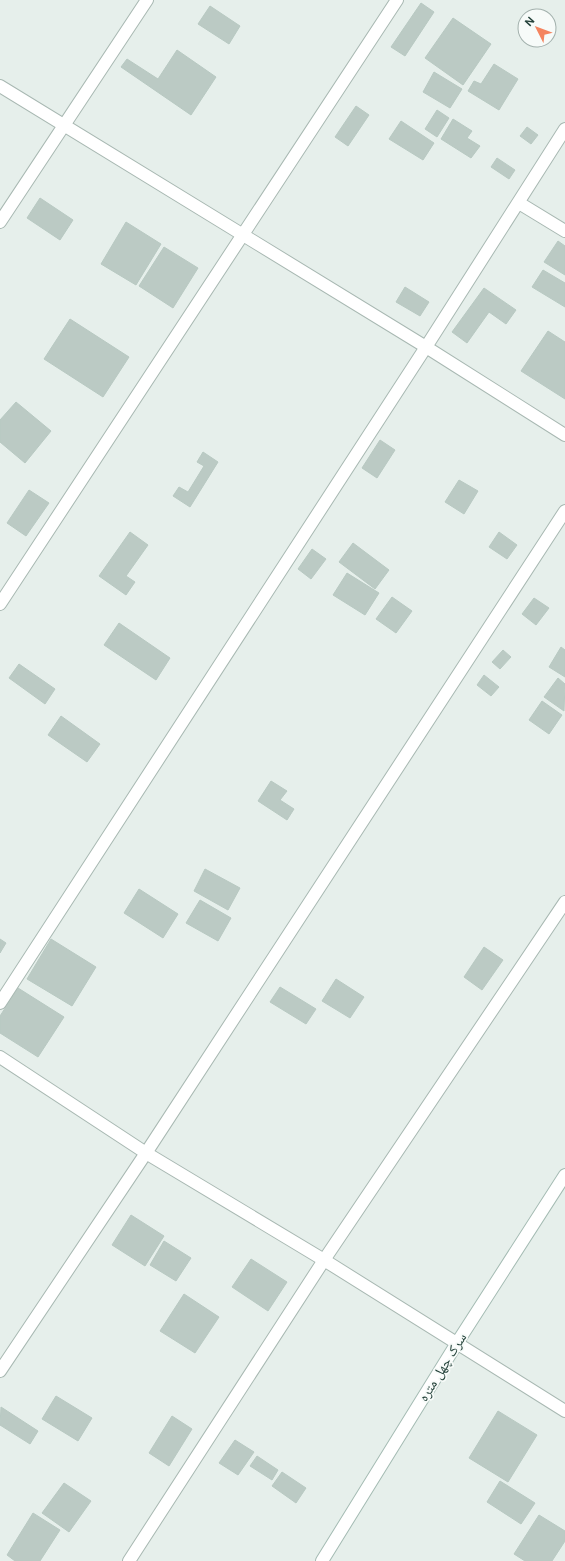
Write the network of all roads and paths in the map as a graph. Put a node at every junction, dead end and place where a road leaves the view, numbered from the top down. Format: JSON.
{"nodes":[{"id":1,"x":147,"y":0,"type":"edge"},
{"id":2,"x":397,"y":0,"type":"edge"},
{"id":3,"x":0,"y":86,"type":"edge"},
{"id":4,"x":64,"y":125,"type":"junction"},
{"id":5,"x":565,"y":129,"type":"edge"},
{"id":6,"x":519,"y":204,"type":"junction"},
{"id":7,"x":0,"y":222,"type":"edge"},
{"id":8,"x":565,"y":231,"type":"edge"},
{"id":9,"x":243,"y":235,"type":"junction"},
{"id":10,"x":426,"y":347,"type":"junction"},
{"id":11,"x":565,"y":435,"type":"edge"},
{"id":12,"x":565,"y":511,"type":"edge"},
{"id":13,"x":0,"y":604,"type":"edge"},
{"id":14,"x":565,"y":902,"type":"edge"},
{"id":15,"x":0,"y":1002,"type":"edge"},
{"id":16,"x":0,"y":1057,"type":"edge"},
{"id":17,"x":146,"y":1153,"type":"junction"},
{"id":18,"x":565,"y":1175,"type":"edge"},
{"id":19,"x":324,"y":1260,"type":"junction"},
{"id":20,"x":457,"y":1343,"type":"junction"},
{"id":21,"x":0,"y":1371,"type":"edge"},
{"id":22,"x":565,"y":1411,"type":"edge"},
{"id":23,"x":129,"y":1561,"type":"edge"},
{"id":24,"x":322,"y":1561,"type":"edge"}],
"edges":[{"from":1,"to":4,"type":"street"},
{"from":2,"to":9,"type":"street"},
{"from":3,"to":4,"type":"street"},
{"from":4,"to":7,"type":"street"},
{"from":4,"to":9,"type":"street"},
{"from":5,"to":6,"type":"street"},
{"from":6,"to":8,"type":"street"},
{"from":6,"to":10,"type":"street"},
{"from":9,"to":10,"type":"street"},
{"from":9,"to":13,"type":"street"},
{"from":10,"to":11,"type":"street"},
{"from":10,"to":15,"type":"street"},
{"from":12,"to":17,"type":"street"},
{"from":14,"to":19,"type":"street"},
{"from":16,"to":17,"type":"street"},
{"from":17,"to":19,"type":"street"},
{"from":17,"to":21,"type":"street"},
{"from":18,"to":20,"type":"street","name":"سرک چهل متره"},
{"from":19,"to":20,"type":"street"},
{"from":19,"to":23,"type":"street"},
{"from":20,"to":22,"type":"street"},
{"from":20,"to":24,"type":"street","name":"سرک چهل متره"}]}
